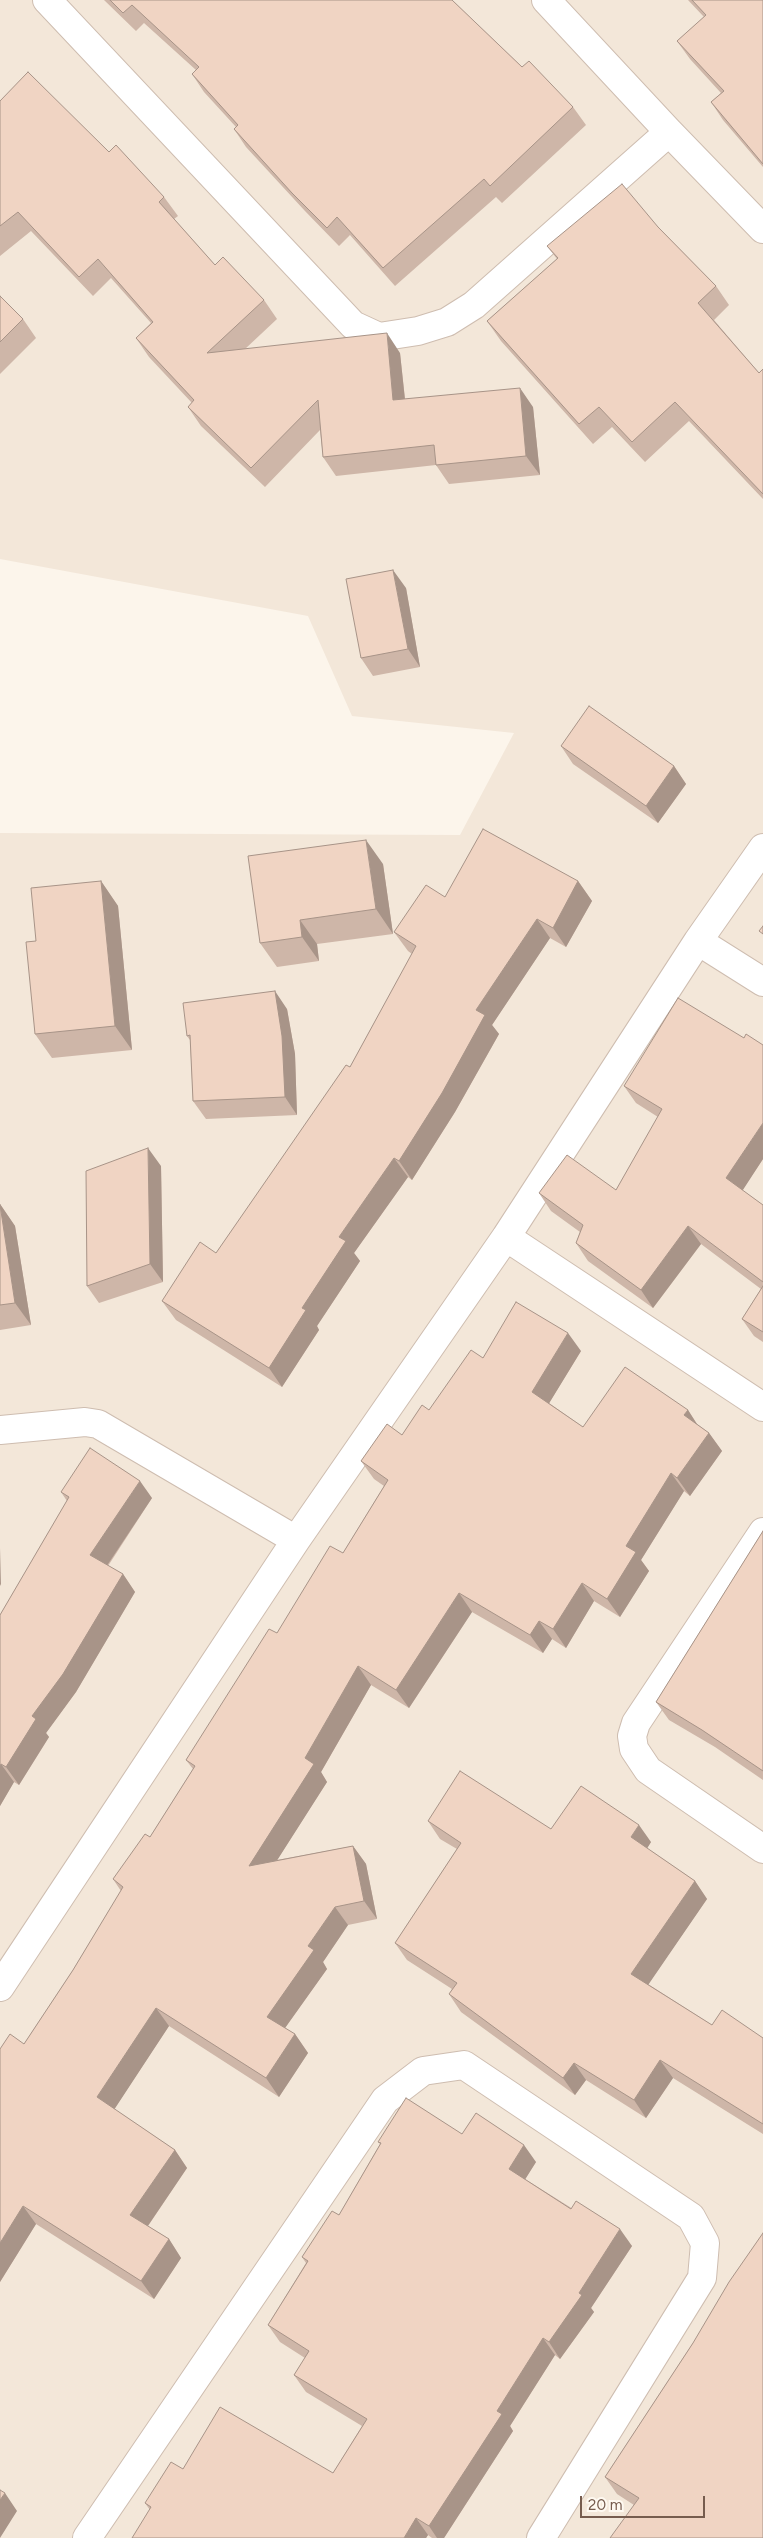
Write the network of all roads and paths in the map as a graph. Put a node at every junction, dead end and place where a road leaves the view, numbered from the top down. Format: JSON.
{"nodes":[{"id":1,"x":47,"y":0,"type":"edge"},
{"id":2,"x":546,"y":0,"type":"edge"},
{"id":3,"x":669,"y":132,"type":"junction"},
{"id":4,"x":763,"y":229,"type":"edge"},
{"id":5,"x":763,"y":848,"type":"edge"},
{"id":6,"x":698,"y":941,"type":"junction"},
{"id":7,"x":763,"y":982,"type":"edge"},
{"id":8,"x":506,"y":1237,"type":"junction"},
{"id":9,"x":763,"y":1407,"type":"edge"},
{"id":10,"x":0,"y":1430,"type":"edge"},
{"id":11,"x":763,"y":1532,"type":"edge"},
{"id":12,"x":296,"y":1540,"type":"junction"},
{"id":13,"x":763,"y":1850,"type":"edge"},
{"id":14,"x":0,"y":1987,"type":"edge"},
{"id":15,"x":87,"y":2538,"type":"edge"},
{"id":16,"x":541,"y":2538,"type":"edge"}],
"edges":[{"from":1,"to":3,"type":"street"},
{"from":2,"to":3,"type":"street"},
{"from":3,"to":4,"type":"street"},
{"from":5,"to":6,"type":"street"},
{"from":6,"to":7,"type":"street"},
{"from":6,"to":8,"type":"street"},
{"from":8,"to":9,"type":"street"},
{"from":8,"to":12,"type":"street"},
{"from":10,"to":12,"type":"street"},
{"from":11,"to":13,"type":"street"},
{"from":12,"to":14,"type":"street"},
{"from":15,"to":16,"type":"street"}]}
